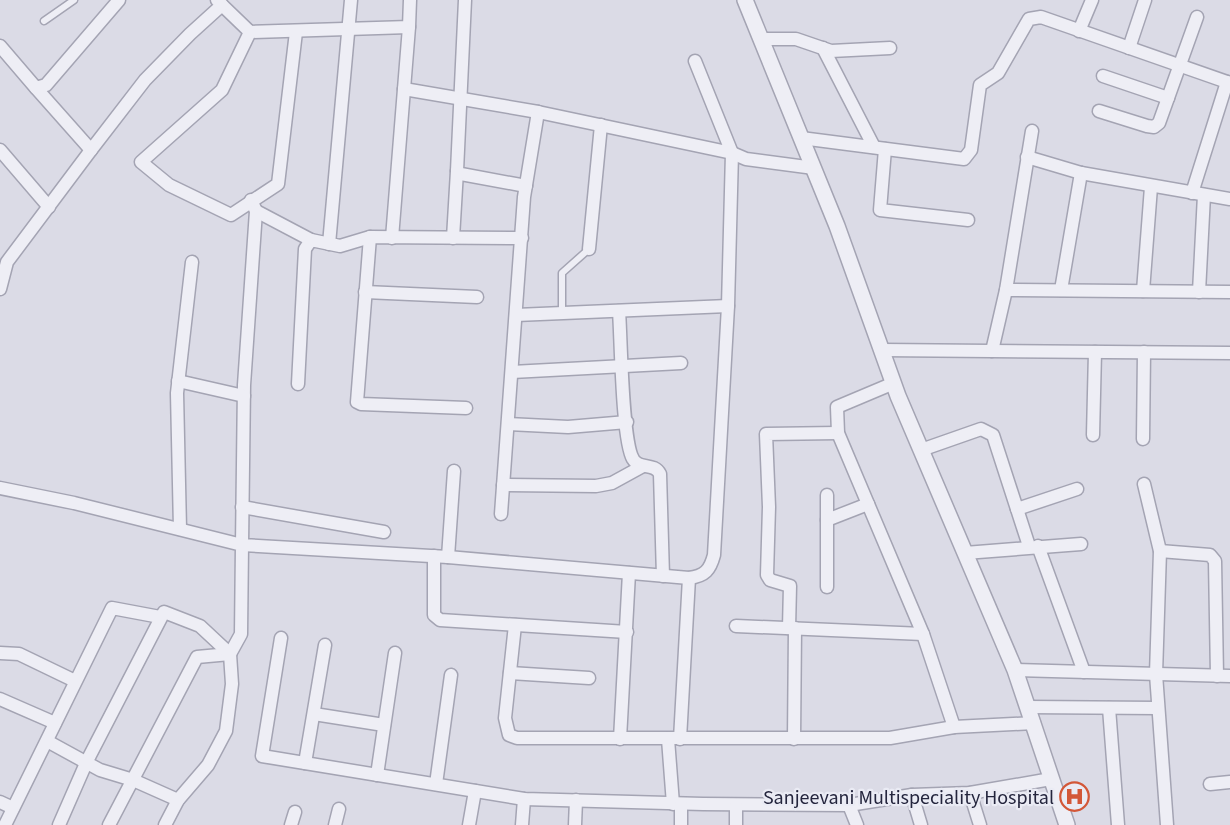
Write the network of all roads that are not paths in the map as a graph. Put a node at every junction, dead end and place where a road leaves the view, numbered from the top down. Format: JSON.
{"nodes":[{"id":1,"x":74,"y":0,"type":"edge"},
{"id":2,"x":351,"y":0,"type":"edge"},
{"id":3,"x":410,"y":0,"type":"edge"},
{"id":4,"x":465,"y":0,"type":"edge"},
{"id":5,"x":745,"y":0,"type":"edge"},
{"id":6,"x":1092,"y":0,"type":"edge"},
{"id":7,"x":1145,"y":0,"type":"edge"},
{"id":8,"x":115,"y":1,"type":"edge"},
{"id":9,"x":220,"y":2,"type":"edge"},
{"id":10,"x":1197,"y":17,"type":"dead end"},
{"id":11,"x":44,"y":21,"type":"dead end"},
{"id":12,"x":409,"y":27,"type":"junction"},
{"id":13,"x":350,"y":31,"type":"junction"},
{"id":14,"x":1078,"y":31,"type":"junction"},
{"id":15,"x":249,"y":32,"type":"junction"},
{"id":16,"x":296,"y":32,"type":"junction"},
{"id":17,"x":761,"y":39,"type":"junction"},
{"id":18,"x":823,"y":48,"type":"junction"},
{"id":19,"x":890,"y":48,"type":"dead end"},
{"id":20,"x":1129,"y":48,"type":"junction"},
{"id":21,"x":1,"y":49,"type":"edge"},
{"id":22,"x":695,"y":61,"type":"dead end"},
{"id":23,"x":1180,"y":66,"type":"junction"},
{"id":24,"x":1103,"y":76,"type":"dead end"},
{"id":25,"x":1228,"y":82,"type":"edge"},
{"id":26,"x":36,"y":88,"type":"junction"},
{"id":27,"x":404,"y":89,"type":"junction"},
{"id":28,"x":460,"y":98,"type":"junction"},
{"id":29,"x":1168,"y":98,"type":"junction"},
{"id":30,"x":1099,"y":111,"type":"dead end"},
{"id":31,"x":538,"y":112,"type":"junction"},
{"id":32,"x":601,"y":125,"type":"junction"},
{"id":33,"x":1032,"y":130,"type":"dead end"},
{"id":34,"x":801,"y":138,"type":"junction"},
{"id":35,"x":880,"y":148,"type":"junction"},
{"id":36,"x":0,"y":150,"type":"edge"},
{"id":37,"x":91,"y":150,"type":"junction"},
{"id":38,"x":732,"y":153,"type":"junction"},
{"id":39,"x":1027,"y":157,"type":"junction"},
{"id":40,"x":814,"y":168,"type":"junction"},
{"id":41,"x":457,"y":171,"type":"junction"},
{"id":42,"x":1081,"y":173,"type":"junction"},
{"id":43,"x":526,"y":186,"type":"junction"},
{"id":44,"x":1151,"y":187,"type":"junction"},
{"id":45,"x":1198,"y":194,"type":"junction"},
{"id":46,"x":1230,"y":199,"type":"edge"},
{"id":47,"x":253,"y":206,"type":"junction"},
{"id":48,"x":49,"y":207,"type":"junction"},
{"id":49,"x":968,"y":220,"type":"dead end"},
{"id":50,"x":370,"y":237,"type":"junction"},
{"id":51,"x":392,"y":238,"type":"junction"},
{"id":52,"x":453,"y":238,"type":"junction"},
{"id":53,"x":522,"y":238,"type":"junction"},
{"id":54,"x":311,"y":240,"type":"junction"},
{"id":55,"x":329,"y":244,"type":"junction"},
{"id":56,"x":589,"y":249,"type":"joint"},
{"id":57,"x":192,"y":262,"type":"dead end"},
{"id":58,"x":0,"y":289,"type":"edge"},
{"id":59,"x":1006,"y":290,"type":"junction"},
{"id":60,"x":1061,"y":290,"type":"junction"},
{"id":61,"x":1143,"y":291,"type":"junction"},
{"id":62,"x":365,"y":292,"type":"junction"},
{"id":63,"x":1199,"y":292,"type":"junction"},
{"id":64,"x":1230,"y":292,"type":"edge"},
{"id":65,"x":477,"y":297,"type":"dead end"},
{"id":66,"x":728,"y":306,"type":"junction"},
{"id":67,"x":620,"y":311,"type":"junction"},
{"id":68,"x":562,"y":313,"type":"junction"},
{"id":69,"x":516,"y":315,"type":"junction"},
{"id":70,"x":882,"y":350,"type":"junction"},
{"id":71,"x":992,"y":351,"type":"junction"},
{"id":72,"x":1095,"y":352,"type":"junction"},
{"id":73,"x":1144,"y":352,"type":"junction"},
{"id":74,"x":1230,"y":353,"type":"edge"},
{"id":75,"x":681,"y":363,"type":"dead end"},
{"id":76,"x":622,"y":367,"type":"junction"},
{"id":77,"x":512,"y":372,"type":"junction"},
{"id":78,"x":178,"y":381,"type":"junction"},
{"id":79,"x":894,"y":383,"type":"junction"},
{"id":80,"x":298,"y":384,"type":"dead end"},
{"id":81,"x":244,"y":396,"type":"junction"},
{"id":82,"x":466,"y":408,"type":"dead end"},
{"id":83,"x":627,"y":422,"type":"junction"},
{"id":84,"x":508,"y":424,"type":"junction"},
{"id":85,"x":838,"y":433,"type":"junction"},
{"id":86,"x":1094,"y":435,"type":"dead end"},
{"id":87,"x":1143,"y":439,"type":"dead end"},
{"id":88,"x":921,"y":450,"type":"junction"},
{"id":89,"x":643,"y":465,"type":"junction"},
{"id":90,"x":454,"y":471,"type":"dead end"},
{"id":91,"x":1144,"y":484,"type":"dead end"},
{"id":92,"x":503,"y":485,"type":"junction"},
{"id":93,"x":0,"y":488,"type":"edge"},
{"id":94,"x":1077,"y":489,"type":"dead end"},
{"id":95,"x":827,"y":495,"type":"dead end"},
{"id":96,"x":868,"y":504,"type":"junction"},
{"id":97,"x":242,"y":507,"type":"junction"},
{"id":98,"x":1017,"y":508,"type":"junction"},
{"id":99,"x":501,"y":514,"type":"dead end"},
{"id":100,"x":827,"y":520,"type":"junction"},
{"id":101,"x":180,"y":529,"type":"junction"},
{"id":102,"x":384,"y":532,"type":"dead end"},
{"id":103,"x":1081,"y":544,"type":"dead end"},
{"id":104,"x":242,"y":545,"type":"junction"},
{"id":105,"x":1034,"y":546,"type":"junction"},
{"id":106,"x":1160,"y":551,"type":"junction"},
{"id":107,"x":965,"y":553,"type":"junction"},
{"id":108,"x":434,"y":556,"type":"junction"},
{"id":109,"x":448,"y":557,"type":"junction"},
{"id":110,"x":629,"y":573,"type":"junction"},
{"id":111,"x":663,"y":576,"type":"junction"},
{"id":112,"x":689,"y":578,"type":"junction"},
{"id":113,"x":827,"y":587,"type":"dead end"},
{"id":114,"x":160,"y":617,"type":"junction"},
{"id":115,"x":515,"y":625,"type":"junction"},
{"id":116,"x":736,"y":626,"type":"dead end"},
{"id":117,"x":792,"y":628,"type":"junction"},
{"id":118,"x":627,"y":632,"type":"junction"},
{"id":119,"x":923,"y":634,"type":"junction"},
{"id":120,"x":281,"y":638,"type":"dead end"},
{"id":121,"x":325,"y":645,"type":"dead end"},
{"id":122,"x":0,"y":653,"type":"edge"},
{"id":123,"x":395,"y":653,"type":"dead end"},
{"id":124,"x":230,"y":654,"type":"junction"},
{"id":125,"x":1015,"y":670,"type":"junction"},
{"id":126,"x":1084,"y":672,"type":"junction"},
{"id":127,"x":510,"y":673,"type":"junction"},
{"id":128,"x":1156,"y":674,"type":"junction"},
{"id":129,"x":451,"y":675,"type":"dead end"},
{"id":130,"x":1224,"y":676,"type":"edge"},
{"id":131,"x":589,"y":678,"type":"dead end"},
{"id":132,"x":75,"y":681,"type":"junction"},
{"id":133,"x":0,"y":699,"type":"edge"},
{"id":134,"x":1028,"y":707,"type":"junction"},
{"id":135,"x":1109,"y":708,"type":"junction"},
{"id":136,"x":1157,"y":708,"type":"junction"},
{"id":137,"x":314,"y":714,"type":"junction"},
{"id":138,"x":55,"y":723,"type":"junction"},
{"id":139,"x":1034,"y":723,"type":"junction"},
{"id":140,"x":384,"y":725,"type":"junction"},
{"id":141,"x":954,"y":727,"type":"junction"},
{"id":142,"x":620,"y":739,"type":"junction"},
{"id":143,"x":674,"y":739,"type":"junction"},
{"id":144,"x":794,"y":739,"type":"junction"},
{"id":145,"x":47,"y":741,"type":"junction"},
{"id":146,"x":87,"y":761,"type":"junction"},
{"id":147,"x":305,"y":763,"type":"junction"},
{"id":148,"x":377,"y":775,"type":"junction"},
{"id":149,"x":1051,"y":779,"type":"junction"},
{"id":150,"x":134,"y":780,"type":"junction"},
{"id":151,"x":1230,"y":782,"type":"edge"},
{"id":152,"x":436,"y":784,"type":"junction"},
{"id":153,"x":1210,"y":784,"type":"dead end"},
{"id":154,"x":475,"y":790,"type":"junction"},
{"id":155,"x":970,"y":793,"type":"junction"},
{"id":156,"x":912,"y":795,"type":"junction"},
{"id":157,"x":524,"y":799,"type":"junction"},
{"id":158,"x":178,"y":800,"type":"junction"},
{"id":159,"x":576,"y":800,"type":"junction"},
{"id":160,"x":0,"y":802,"type":"edge"},
{"id":161,"x":677,"y":804,"type":"junction"},
{"id":162,"x":736,"y":805,"type":"junction"},
{"id":163,"x":849,"y":805,"type":"junction"},
{"id":164,"x":13,"y":808,"type":"junction"},
{"id":165,"x":339,"y":809,"type":"dead end"},
{"id":166,"x":295,"y":812,"type":"dead end"},
{"id":167,"x":5,"y":825,"type":"edge"},
{"id":168,"x":59,"y":825,"type":"edge"},
{"id":169,"x":109,"y":825,"type":"edge"},
{"id":170,"x":165,"y":825,"type":"edge"},
{"id":171,"x":291,"y":825,"type":"edge"},
{"id":172,"x":335,"y":825,"type":"edge"},
{"id":173,"x":469,"y":825,"type":"edge"},
{"id":174,"x":522,"y":825,"type":"edge"},
{"id":175,"x":574,"y":825,"type":"edge"},
{"id":176,"x":681,"y":825,"type":"edge"},
{"id":177,"x":736,"y":825,"type":"edge"},
{"id":178,"x":856,"y":825,"type":"edge"},
{"id":179,"x":921,"y":825,"type":"edge"},
{"id":180,"x":980,"y":825,"type":"edge"},
{"id":181,"x":1067,"y":825,"type":"edge"},
{"id":182,"x":1118,"y":825,"type":"edge"},
{"id":183,"x":1167,"y":825,"type":"edge"}],
"edges":[{"from":1,"to":11,"type":"lane"},
{"from":2,"to":13,"type":"street"},
{"from":3,"to":12,"type":"street"},
{"from":4,"to":28,"type":"street"},
{"from":5,"to":17,"type":"street"},
{"from":6,"to":14,"type":"street"},
{"from":7,"to":20,"type":"street"},
{"from":8,"to":26,"type":"street"},
{"from":9,"to":15,"type":"street"},
{"from":9,"to":37,"type":"street"},
{"from":10,"to":23,"type":"street"},
{"from":12,"to":13,"type":"street"},
{"from":12,"to":27,"type":"street"},
{"from":13,"to":16,"type":"street"},
{"from":13,"to":55,"type":"street"},
{"from":14,"to":20,"type":"street"},
{"from":14,"to":35,"type":"street"},
{"from":15,"to":16,"type":"street"},
{"from":15,"to":47,"type":"street"},
{"from":16,"to":47,"type":"street"},
{"from":17,"to":18,"type":"street"},
{"from":17,"to":34,"type":"street"},
{"from":18,"to":19,"type":"street"},
{"from":18,"to":35,"type":"street"},
{"from":20,"to":23,"type":"street"},
{"from":21,"to":26,"type":"street"},
{"from":22,"to":38,"type":"street"},
{"from":23,"to":25,"type":"street"},
{"from":23,"to":29,"type":"street"},
{"from":24,"to":29,"type":"street"},
{"from":25,"to":45,"type":"street"},
{"from":26,"to":37,"type":"street"},
{"from":27,"to":28,"type":"street"},
{"from":27,"to":51,"type":"street"},
{"from":28,"to":31,"type":"street"},
{"from":28,"to":41,"type":"street"},
{"from":29,"to":30,"type":"street"},
{"from":31,"to":32,"type":"street"},
{"from":31,"to":43,"type":"street"},
{"from":32,"to":38,"type":"street"},
{"from":32,"to":56,"type":"street"},
{"from":33,"to":39,"type":"street"},
{"from":34,"to":35,"type":"street"},
{"from":34,"to":40,"type":"street"},
{"from":35,"to":49,"type":"street"},
{"from":36,"to":48,"type":"street"},
{"from":37,"to":48,"type":"street"},
{"from":38,"to":40,"type":"street"},
{"from":38,"to":66,"type":"street"},
{"from":39,"to":42,"type":"street"},
{"from":39,"to":59,"type":"street"},
{"from":40,"to":70,"type":"street"},
{"from":41,"to":43,"type":"street"},
{"from":41,"to":52,"type":"street"},
{"from":42,"to":44,"type":"street"},
{"from":42,"to":60,"type":"street"},
{"from":43,"to":53,"type":"street"},
{"from":44,"to":45,"type":"street"},
{"from":44,"to":61,"type":"street"},
{"from":45,"to":46,"type":"street"},
{"from":45,"to":63,"type":"street"},
{"from":47,"to":54,"type":"street"},
{"from":47,"to":81,"type":"street"},
{"from":48,"to":58,"type":"street"},
{"from":50,"to":51,"type":"street"},
{"from":50,"to":55,"type":"street"},
{"from":50,"to":62,"type":"street"},
{"from":51,"to":52,"type":"street"},
{"from":52,"to":53,"type":"street"},
{"from":53,"to":69,"type":"street"},
{"from":54,"to":55,"type":"street"},
{"from":54,"to":80,"type":"street"},
{"from":56,"to":68,"type":"lane"},
{"from":57,"to":78,"type":"street"},
{"from":59,"to":60,"type":"street"},
{"from":59,"to":71,"type":"street"},
{"from":60,"to":61,"type":"street"},
{"from":61,"to":63,"type":"street"},
{"from":62,"to":65,"type":"street"},
{"from":62,"to":82,"type":"street"},
{"from":63,"to":64,"type":"street"},
{"from":66,"to":67,"type":"street"},
{"from":66,"to":112,"type":"street"},
{"from":67,"to":68,"type":"street"},
{"from":67,"to":76,"type":"street"},
{"from":68,"to":69,"type":"street"},
{"from":69,"to":77,"type":"street"},
{"from":70,"to":71,"type":"street"},
{"from":70,"to":79,"type":"street"},
{"from":71,"to":72,"type":"street"},
{"from":72,"to":73,"type":"street"},
{"from":72,"to":86,"type":"street"},
{"from":73,"to":74,"type":"street"},
{"from":73,"to":87,"type":"street"},
{"from":75,"to":76,"type":"street"},
{"from":76,"to":77,"type":"street"},
{"from":76,"to":83,"type":"street"},
{"from":77,"to":84,"type":"street"},
{"from":78,"to":81,"type":"street"},
{"from":78,"to":101,"type":"street"},
{"from":79,"to":85,"type":"street"},
{"from":79,"to":88,"type":"street"},
{"from":81,"to":97,"type":"street"},
{"from":83,"to":84,"type":"street"},
{"from":83,"to":89,"type":"street"},
{"from":84,"to":92,"type":"street"},
{"from":85,"to":96,"type":"street"},
{"from":85,"to":117,"type":"street"},
{"from":88,"to":98,"type":"street"},
{"from":88,"to":107,"type":"street"},
{"from":89,"to":92,"type":"street"},
{"from":89,"to":111,"type":"street"},
{"from":90,"to":109,"type":"street"},
{"from":91,"to":106,"type":"street"},
{"from":92,"to":99,"type":"street"},
{"from":93,"to":101,"type":"street"},
{"from":94,"to":98,"type":"street"},
{"from":95,"to":100,"type":"street"},
{"from":96,"to":100,"type":"street"},
{"from":96,"to":119,"type":"street"},
{"from":97,"to":102,"type":"street"},
{"from":97,"to":104,"type":"street"},
{"from":98,"to":105,"type":"street"},
{"from":100,"to":113,"type":"street"},
{"from":101,"to":104,"type":"street"},
{"from":103,"to":105,"type":"street"},
{"from":104,"to":108,"type":"street"},
{"from":104,"to":124,"type":"street"},
{"from":105,"to":107,"type":"street"},
{"from":105,"to":126,"type":"street"},
{"from":106,"to":128,"type":"street"},
{"from":106,"to":130,"type":"street"},
{"from":107,"to":125,"type":"street"},
{"from":108,"to":109,"type":"street"},
{"from":108,"to":115,"type":"street"},
{"from":109,"to":110,"type":"street"},
{"from":110,"to":111,"type":"street"},
{"from":110,"to":118,"type":"street"},
{"from":111,"to":112,"type":"street"},
{"from":112,"to":143,"type":"street"},
{"from":114,"to":124,"type":"street"},
{"from":114,"to":132,"type":"street"},
{"from":114,"to":146,"type":"street"},
{"from":115,"to":118,"type":"street"},
{"from":115,"to":127,"type":"street"},
{"from":116,"to":117,"type":"street"},
{"from":117,"to":119,"type":"street"},
{"from":117,"to":144,"type":"street"},
{"from":118,"to":142,"type":"street"},
{"from":119,"to":141,"type":"street"},
{"from":120,"to":147,"type":"street"},
{"from":121,"to":137,"type":"street"},
{"from":122,"to":132,"type":"street"},
{"from":123,"to":140,"type":"street"},
{"from":124,"to":150,"type":"street"},
{"from":124,"to":158,"type":"street"},
{"from":125,"to":126,"type":"street"},
{"from":125,"to":134,"type":"street"},
{"from":126,"to":128,"type":"street"},
{"from":127,"to":131,"type":"street"},
{"from":127,"to":142,"type":"street"},
{"from":128,"to":130,"type":"street"},
{"from":128,"to":136,"type":"street"},
{"from":129,"to":152,"type":"street"},
{"from":132,"to":138,"type":"street"},
{"from":133,"to":138,"type":"street"},
{"from":134,"to":135,"type":"street"},
{"from":134,"to":139,"type":"street"},
{"from":135,"to":136,"type":"street"},
{"from":135,"to":182,"type":"street"},
{"from":136,"to":183,"type":"street"},
{"from":137,"to":140,"type":"street"},
{"from":137,"to":147,"type":"street"},
{"from":138,"to":145,"type":"street"},
{"from":139,"to":141,"type":"street"},
{"from":139,"to":149,"type":"street"},
{"from":140,"to":148,"type":"street"},
{"from":141,"to":144,"type":"street"},
{"from":142,"to":143,"type":"street"},
{"from":143,"to":144,"type":"street"},
{"from":143,"to":161,"type":"street"},
{"from":145,"to":146,"type":"street"},
{"from":145,"to":164,"type":"street"},
{"from":146,"to":150,"type":"street"},
{"from":146,"to":168,"type":"street"},
{"from":147,"to":148,"type":"street"},
{"from":148,"to":152,"type":"street"},
{"from":149,"to":155,"type":"street"},
{"from":149,"to":181,"type":"street"},
{"from":150,"to":158,"type":"street"},
{"from":150,"to":169,"type":"street"},
{"from":151,"to":153,"type":"street"},
{"from":152,"to":154,"type":"street"},
{"from":154,"to":157,"type":"street"},
{"from":154,"to":173,"type":"street"},
{"from":155,"to":156,"type":"street"},
{"from":155,"to":180,"type":"street"},
{"from":156,"to":163,"type":"street"},
{"from":156,"to":179,"type":"street"},
{"from":157,"to":159,"type":"street"},
{"from":157,"to":174,"type":"street"},
{"from":158,"to":170,"type":"street"},
{"from":159,"to":161,"type":"street"},
{"from":159,"to":175,"type":"street"},
{"from":160,"to":164,"type":"street"},
{"from":161,"to":162,"type":"street"},
{"from":161,"to":176,"type":"street"},
{"from":162,"to":163,"type":"street"},
{"from":162,"to":177,"type":"street"},
{"from":163,"to":178,"type":"street"},
{"from":164,"to":167,"type":"street"},
{"from":165,"to":172,"type":"street"},
{"from":166,"to":171,"type":"street"}]}
